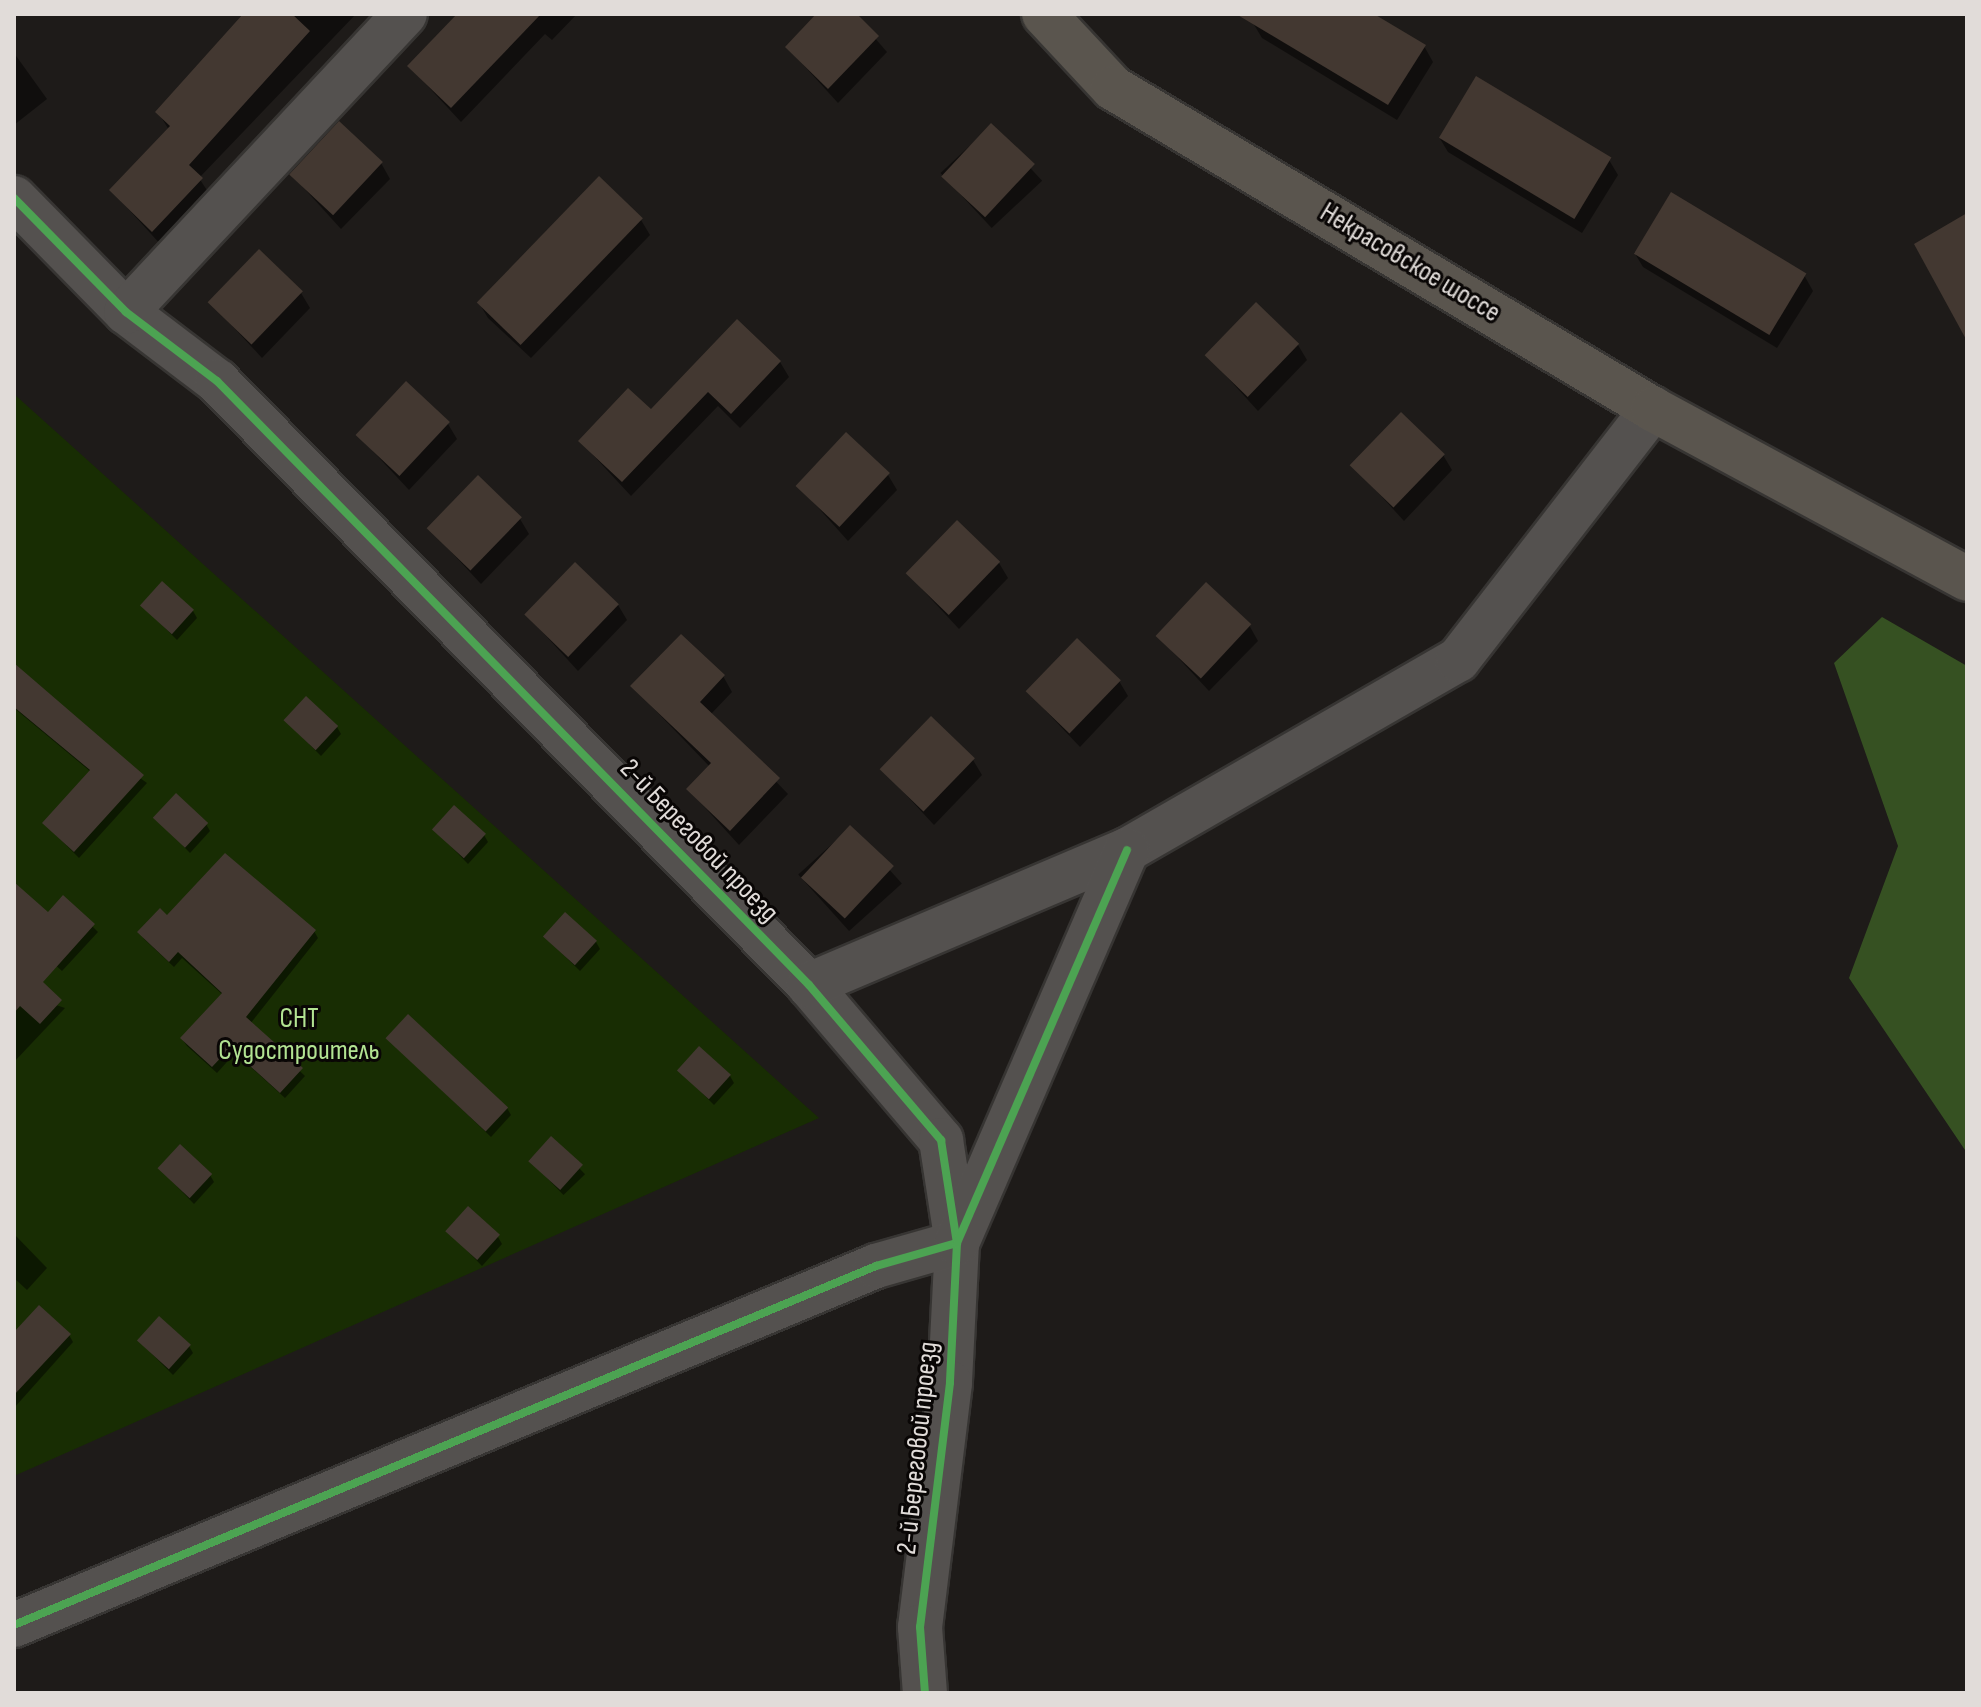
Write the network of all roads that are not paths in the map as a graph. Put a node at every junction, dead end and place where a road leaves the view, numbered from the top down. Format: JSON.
{"nodes":[{"id":1,"x":405,"y":14,"type":"edge"},
{"id":2,"x":1044,"y":14,"type":"edge"},
{"id":3,"x":14,"y":198,"type":"edge"},
{"id":4,"x":126,"y":312,"type":"junction"},
{"id":5,"x":1653,"y":409,"type":"junction"},
{"id":6,"x":1967,"y":579,"type":"edge"},
{"id":7,"x":1127,"y":850,"type":"junction"},
{"id":8,"x":809,"y":985,"type":"junction"},
{"id":9,"x":957,"y":1243,"type":"junction"},
{"id":10,"x":14,"y":1625,"type":"edge"},
{"id":11,"x":925,"y":1693,"type":"edge"}],
"edges":[{"from":1,"to":4,"type":"street"},
{"from":2,"to":5,"type":"main road","name":"Некрасовское шоссе"},
{"from":3,"to":4,"type":"street","name":"2-й Береговой проезд"},
{"from":4,"to":8,"type":"street","name":"2-й Береговой проезд"},
{"from":5,"to":6,"type":"main road","name":"Некрасовское шоссе"},
{"from":5,"to":7,"type":"street"},
{"from":7,"to":8,"type":"street"},
{"from":7,"to":9,"type":"street"},
{"from":8,"to":9,"type":"street","name":"2-й Береговой проезд"},
{"from":9,"to":10,"type":"street"},
{"from":9,"to":11,"type":"street","name":"2-й Береговой проезд"}]}
